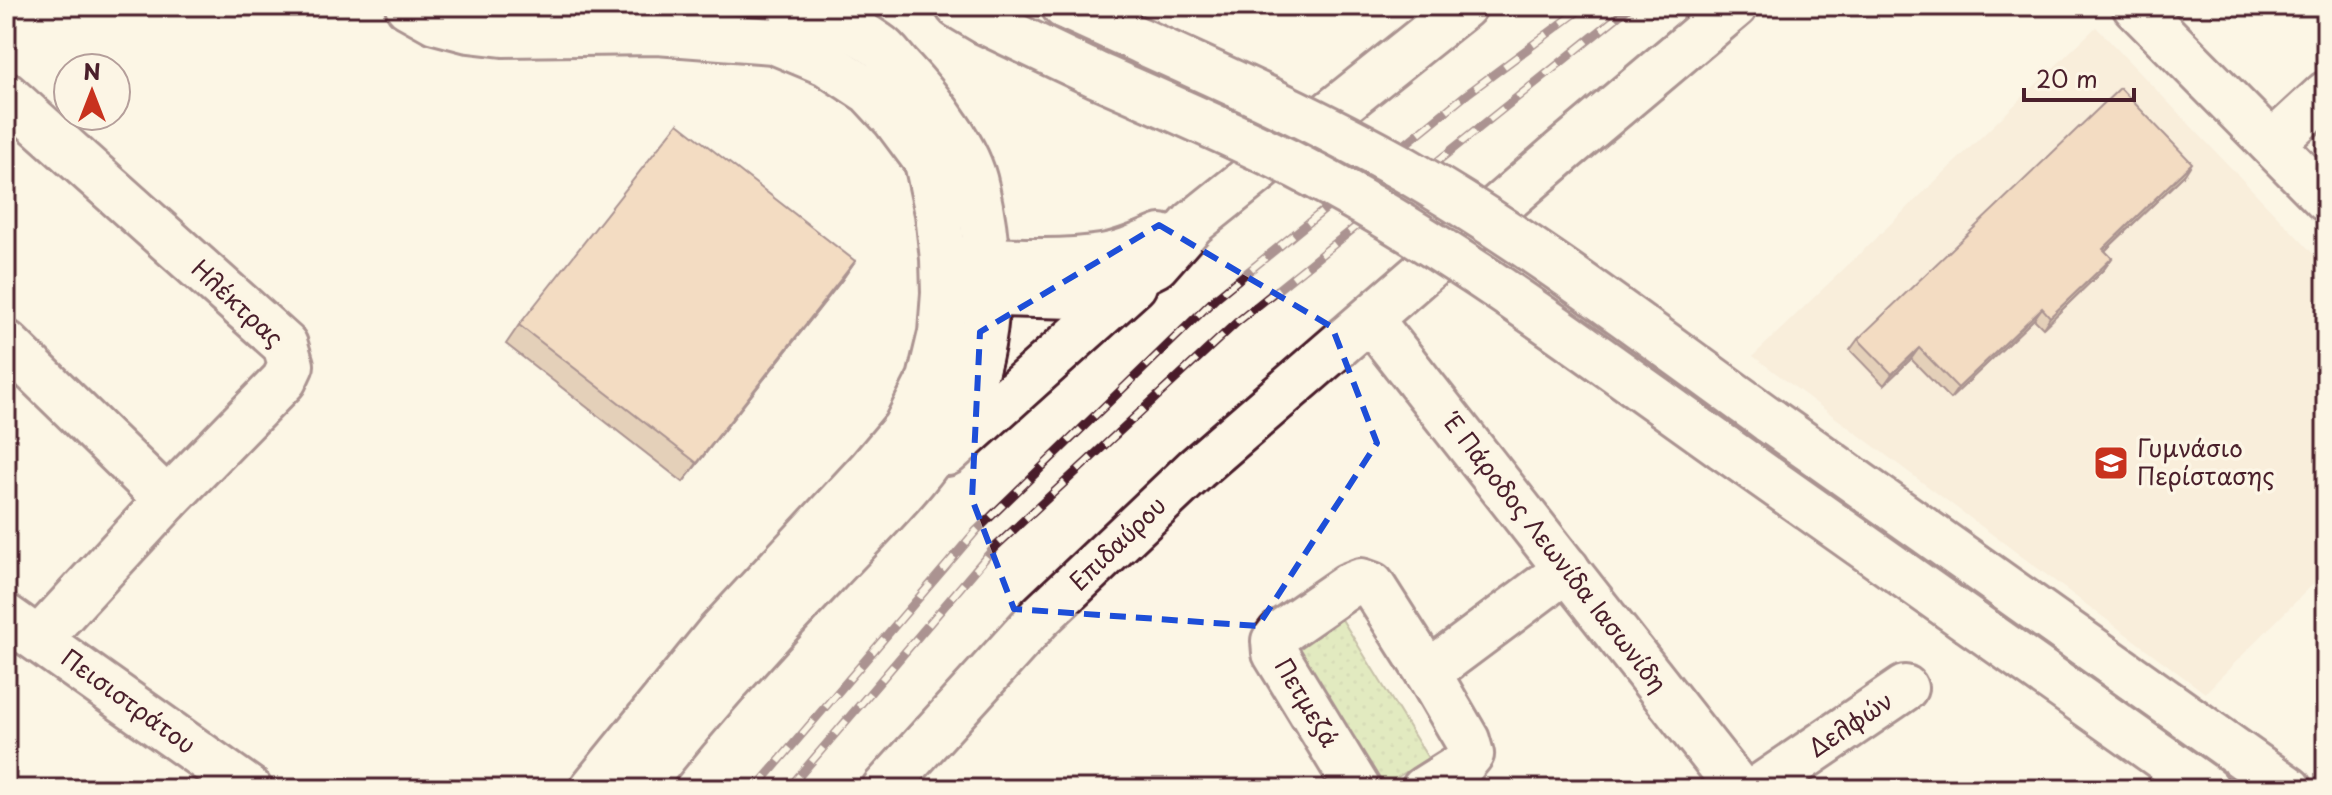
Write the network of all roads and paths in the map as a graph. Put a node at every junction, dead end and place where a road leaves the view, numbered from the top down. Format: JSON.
{"nodes":[{"id":1,"x":408,"y":6,"type":"edge"},
{"id":2,"x":790,"y":6,"type":"edge"},
{"id":3,"x":958,"y":6,"type":"edge"},
{"id":4,"x":1064,"y":6,"type":"edge"},
{"id":5,"x":1464,"y":6,"type":"edge"},
{"id":6,"x":1735,"y":6,"type":"edge"},
{"id":7,"x":2140,"y":8,"type":"edge"},
{"id":8,"x":2326,"y":94,"type":"edge"},
{"id":9,"x":6,"y":95,"type":"edge"},
{"id":10,"x":2273,"y":143,"type":"junction"},
{"id":11,"x":2326,"y":199,"type":"edge"},
{"id":12,"x":1193,"y":223,"type":"junction"},
{"id":13,"x":1156,"y":265,"type":"junction"},
{"id":14,"x":965,"y":276,"type":"junction"},
{"id":15,"x":1370,"y":319,"type":"junction"},
{"id":16,"x":6,"y":343,"type":"edge"},
{"id":17,"x":898,"y":497,"type":"junction"},
{"id":18,"x":167,"y":500,"type":"junction"},
{"id":19,"x":1567,"y":569,"type":"junction"},
{"id":20,"x":22,"y":628,"type":"edge"},
{"id":21,"x":1428,"y":673,"type":"junction"},
{"id":22,"x":1905,"y":688,"type":"dead end"},
{"id":23,"x":249,"y":789,"type":"edge"},
{"id":24,"x":592,"y":789,"type":"edge"},
{"id":25,"x":638,"y":789,"type":"edge"},
{"id":26,"x":884,"y":789,"type":"edge"},
{"id":27,"x":1358,"y":789,"type":"edge"},
{"id":28,"x":1424,"y":789,"type":"edge"},
{"id":29,"x":1739,"y":789,"type":"edge"},
{"id":30,"x":1757,"y":789,"type":"edge"},
{"id":31,"x":2207,"y":789,"type":"edge"},
{"id":32,"x":2289,"y":789,"type":"edge"}],
"edges":[{"from":1,"to":14,"type":"street"},
{"from":2,"to":14,"type":"street"},
{"from":3,"to":31,"type":"street","bridge":true},
{"from":4,"to":32,"type":"street","bridge":true},
{"from":5,"to":12,"type":"street"},
{"from":6,"to":15,"type":"street","name":"Επιδαύρου"},
{"from":7,"to":10,"type":"street"},
{"from":8,"to":10,"type":"street"},
{"from":9,"to":18,"type":"street","name":"Ηλέκτρας"},
{"from":10,"to":11,"type":"street"},
{"from":12,"to":13,"type":"street"},
{"from":12,"to":14,"type":"street"},
{"from":13,"to":14,"type":"street"},
{"from":13,"to":17,"type":"street"},
{"from":14,"to":17,"type":"street"},
{"from":14,"to":24,"type":"street"},
{"from":15,"to":19,"type":"street","name":"Ε΄ Πάροδος Λεωνίδα Ιασωνίδη"},
{"from":15,"to":26,"type":"street","name":"Επιδαύρου"},
{"from":16,"to":18,"type":"street"},
{"from":17,"to":25,"type":"street"},
{"from":18,"to":20,"type":"street","name":"Ηλέκτρας"},
{"from":19,"to":21,"type":"street"},
{"from":19,"to":29,"type":"street","name":"Ε΄ Πάροδος Λεωνίδα Ιασωνίδη"},
{"from":20,"to":23,"type":"street","name":"Πεισιστράτου"},
{"from":21,"to":27,"type":"street","name":"Πετμεζά"},
{"from":21,"to":28,"type":"street","name":"Πετμεζά"},
{"from":22,"to":30,"type":"street","name":"Δελφών"}]}
